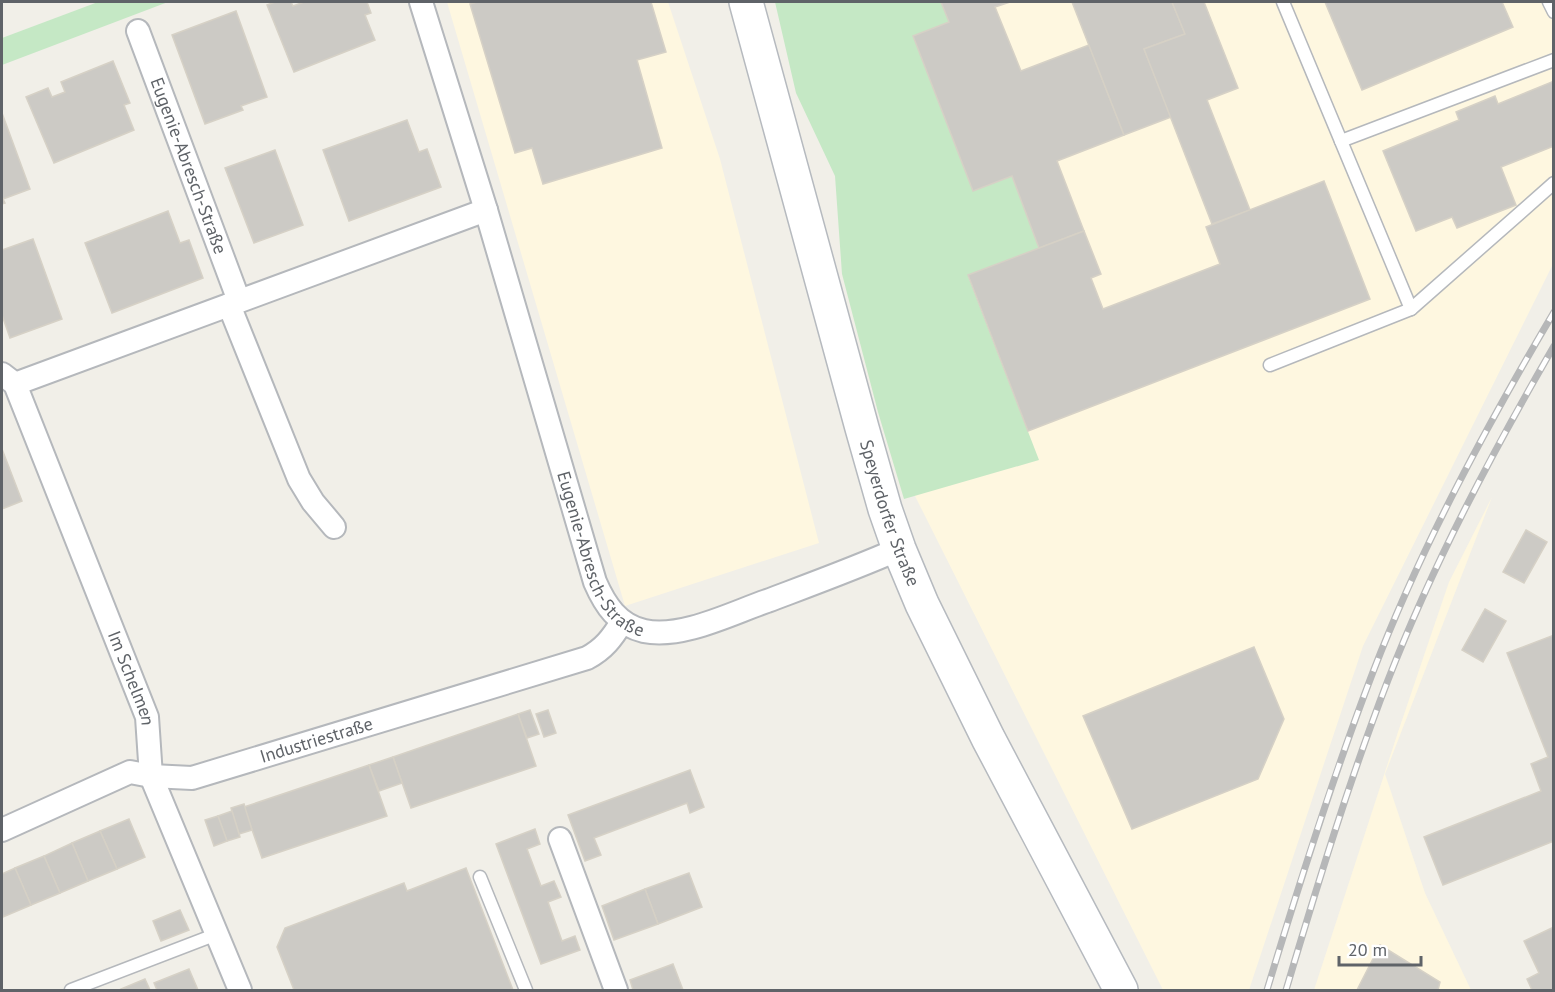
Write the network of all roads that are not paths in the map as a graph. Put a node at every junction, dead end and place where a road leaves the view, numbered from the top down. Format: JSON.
{"nodes":[{"id":1,"x":421,"y":2,"type":"edge"},
{"id":2,"x":746,"y":2,"type":"edge"},
{"id":3,"x":1283,"y":2,"type":"edge"},
{"id":4,"x":1550,"y":2,"type":"edge"},
{"id":5,"x":1554,"y":12,"type":"edge"},
{"id":6,"x":138,"y":32,"type":"dead end"},
{"id":7,"x":1554,"y":60,"type":"edge"},
{"id":8,"x":1341,"y":141,"type":"junction"},
{"id":9,"x":1554,"y":183,"type":"edge"},
{"id":10,"x":486,"y":210,"type":"junction"},
{"id":11,"x":234,"y":303,"type":"junction"},
{"id":12,"x":1411,"y":309,"type":"junction"},
{"id":13,"x":1270,"y":365,"type":"dead end"},
{"id":14,"x":8,"y":379,"type":"edge"},
{"id":15,"x":334,"y":527,"type":"dead end"},
{"id":16,"x":899,"y":549,"type":"junction"},
{"id":17,"x":622,"y":622,"type":"junction"},
{"id":18,"x":151,"y":776,"type":"junction"},
{"id":19,"x":2,"y":830,"type":"edge"},
{"id":20,"x":561,"y":839,"type":"dead end"},
{"id":21,"x":480,"y":877,"type":"dead end"},
{"id":22,"x":217,"y":934,"type":"junction"},
{"id":23,"x":71,"y":990,"type":"edge"},
{"id":24,"x":240,"y":990,"type":"edge"},
{"id":25,"x":526,"y":990,"type":"edge"},
{"id":26,"x":616,"y":990,"type":"edge"},
{"id":27,"x":1121,"y":990,"type":"edge"}],
"edges":[{"from":1,"to":10,"type":"street","name":"Eugenie-Abresch-Straße"},
{"from":2,"to":16,"type":"street","name":"Speyerdorfer Straße"},
{"from":3,"to":8,"type":"lane"},
{"from":4,"to":5,"type":"lane"},
{"from":6,"to":11,"type":"street","name":"Eugenie-Abresch-Straße"},
{"from":7,"to":8,"type":"lane"},
{"from":8,"to":12,"type":"lane"},
{"from":9,"to":12,"type":"lane"},
{"from":10,"to":11,"type":"street"},
{"from":10,"to":17,"type":"street","name":"Eugenie-Abresch-Straße"},
{"from":11,"to":14,"type":"street"},
{"from":11,"to":15,"type":"street","name":"Eugenie-Abresch-Straße"},
{"from":12,"to":13,"type":"lane"},
{"from":14,"to":18,"type":"street","name":"Im Schelmen"},
{"from":16,"to":17,"type":"street","name":"Eugenie-Abresch-Straße"},
{"from":16,"to":27,"type":"street","name":"Speyerdorfer Straße"},
{"from":17,"to":18,"type":"street","name":"Industriestraße"},
{"from":18,"to":19,"type":"street","name":"Industriestraße"},
{"from":18,"to":22,"type":"street","name":"Im Schelmen"},
{"from":20,"to":26,"type":"street"},
{"from":21,"to":25,"type":"lane"},
{"from":22,"to":23,"type":"lane"},
{"from":22,"to":24,"type":"street","name":"Im Schelmen"}]}
